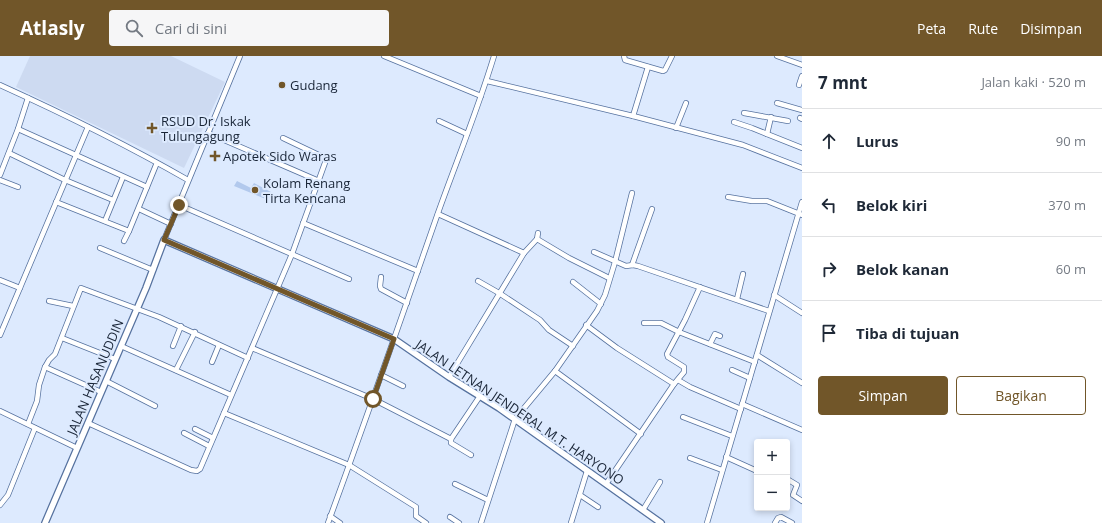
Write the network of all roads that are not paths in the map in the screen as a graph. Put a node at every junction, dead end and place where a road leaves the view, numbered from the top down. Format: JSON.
{"nodes":[{"id":1,"x":240,"y":56,"type":"edge"},
{"id":2,"x":384,"y":56,"type":"edge"},
{"id":3,"x":494,"y":56,"type":"edge"},
{"id":4,"x":624,"y":56,"type":"edge"},
{"id":5,"x":672,"y":56,"type":"edge"},
{"id":6,"x":777,"y":56,"type":"edge"},
{"id":7,"x":802,"y":65,"type":"edge"},
{"id":8,"x":648,"y":67,"type":"junction"},
{"id":9,"x":802,"y":77,"type":"edge"},
{"id":10,"x":487,"y":81,"type":"junction"},
{"id":11,"x":0,"y":85,"type":"edge"},
{"id":12,"x":799,"y":85,"type":"dead end"},
{"id":13,"x":481,"y":96,"type":"junction"},
{"id":14,"x":28,"y":98,"type":"junction"},
{"id":15,"x":686,"y":103,"type":"dead end"},
{"id":16,"x":777,"y":103,"type":"dead end"},
{"id":17,"x":802,"y":110,"type":"edge"},
{"id":18,"x":744,"y":113,"type":"dead end"},
{"id":19,"x":633,"y":116,"type":"junction"},
{"id":20,"x":771,"y":117,"type":"junction"},
{"id":21,"x":439,"y":120,"type":"dead end"},
{"id":22,"x":788,"y":121,"type":"dead end"},
{"id":23,"x":734,"y":122,"type":"dead end"},
{"id":24,"x":88,"y":127,"type":"junction"},
{"id":25,"x":676,"y":128,"type":"junction"},
{"id":26,"x":18,"y":129,"type":"junction"},
{"id":27,"x":208,"y":133,"type":"junction"},
{"id":28,"x":467,"y":134,"type":"junction"},
{"id":29,"x":767,"y":134,"type":"junction"},
{"id":30,"x":283,"y":138,"type":"dead end"},
{"id":31,"x":802,"y":148,"type":"edge"},
{"id":32,"x":8,"y":153,"type":"junction"},
{"id":33,"x":76,"y":154,"type":"junction"},
{"id":34,"x":156,"y":165,"type":"dead end"},
{"id":35,"x":802,"y":168,"type":"edge"},
{"id":36,"x":0,"y":175,"type":"edge"},
{"id":37,"x":123,"y":177,"type":"junction"},
{"id":38,"x":0,"y":180,"type":"edge"},
{"id":39,"x":65,"y":180,"type":"junction"},
{"id":40,"x":188,"y":180,"type":"junction"},
{"id":41,"x":319,"y":181,"type":"junction"},
{"id":42,"x":18,"y":187,"type":"dead end"},
{"id":43,"x":147,"y":187,"type":"junction"},
{"id":44,"x":632,"y":193,"type":"dead end"},
{"id":45,"x":728,"y":197,"type":"dead end"},
{"id":46,"x":113,"y":200,"type":"junction"},
{"id":47,"x":56,"y":202,"type":"junction"},
{"id":48,"x":802,"y":202,"type":"edge"},
{"id":49,"x":179,"y":205,"type":"junction"},
{"id":50,"x":139,"y":209,"type":"junction"},
{"id":51,"x":652,"y":209,"type":"dead end"},
{"id":52,"x":438,"y":214,"type":"junction"},
{"id":53,"x":800,"y":214,"type":"edge"},
{"id":54,"x":105,"y":221,"type":"junction"},
{"id":55,"x":303,"y":223,"type":"junction"},
{"id":56,"x":171,"y":224,"type":"junction"},
{"id":57,"x":129,"y":231,"type":"junction"},
{"id":58,"x":538,"y":233,"type":"dead end"},
{"id":59,"x":538,"y":239,"type":"junction"},
{"id":60,"x":164,"y":240,"type":"junction"},
{"id":61,"x":124,"y":241,"type":"dead end"},
{"id":62,"x":100,"y":248,"type":"dead end"},
{"id":63,"x":594,"y":252,"type":"dead end"},
{"id":64,"x":524,"y":253,"type":"junction"},
{"id":65,"x":292,"y":254,"type":"junction"},
{"id":66,"x":615,"y":262,"type":"junction"},
{"id":67,"x":632,"y":265,"type":"junction"},
{"id":68,"x":153,"y":270,"type":"junction"},
{"id":69,"x":418,"y":271,"type":"junction"},
{"id":70,"x":743,"y":274,"type":"dead end"},
{"id":71,"x":381,"y":277,"type":"dead end"},
{"id":72,"x":610,"y":278,"type":"junction"},
{"id":73,"x":0,"y":280,"type":"edge"},
{"id":74,"x":349,"y":280,"type":"dead end"},
{"id":75,"x":478,"y":281,"type":"dead end"},
{"id":76,"x":573,"y":282,"type":"dead end"},
{"id":77,"x":700,"y":287,"type":"junction"},
{"id":78,"x":20,"y":288,"type":"junction"},
{"id":79,"x":277,"y":288,"type":"junction"},
{"id":80,"x":499,"y":293,"type":"junction"},
{"id":81,"x":774,"y":295,"type":"junction"},
{"id":82,"x":737,"y":299,"type":"junction"},
{"id":83,"x":49,"y":301,"type":"dead end"},
{"id":84,"x":407,"y":303,"type":"junction"},
{"id":85,"x":601,"y":304,"type":"junction"},
{"id":86,"x":73,"y":306,"type":"junction"},
{"id":87,"x":136,"y":309,"type":"junction"},
{"id":88,"x":769,"y":311,"type":"junction"},
{"id":89,"x":802,"y":313,"type":"edge"},
{"id":90,"x":644,"y":323,"type":"dead end"},
{"id":91,"x":586,"y":325,"type":"junction"},
{"id":92,"x":181,"y":326,"type":"junction"},
{"id":93,"x":195,"y":332,"type":"junction"},
{"id":94,"x":679,"y":332,"type":"junction"},
{"id":95,"x":0,"y":335,"type":"edge"},
{"id":96,"x":720,"y":336,"type":"dead end"},
{"id":97,"x":62,"y":338,"type":"junction"},
{"id":98,"x":394,"y":339,"type":"junction"},
{"id":99,"x":710,"y":344,"type":"junction"},
{"id":100,"x":219,"y":345,"type":"junction"},
{"id":101,"x":121,"y":346,"type":"junction"},
{"id":102,"x":173,"y":346,"type":"dead end"},
{"id":103,"x":573,"y":346,"type":"junction"},
{"id":104,"x":252,"y":348,"type":"junction"},
{"id":105,"x":757,"y":355,"type":"junction"},
{"id":106,"x":248,"y":358,"type":"junction"},
{"id":107,"x":115,"y":359,"type":"junction"},
{"id":108,"x":212,"y":362,"type":"dead end"},
{"id":109,"x":755,"y":362,"type":"junction"},
{"id":110,"x":45,"y":367,"type":"junction"},
{"id":111,"x":176,"y":370,"type":"junction"},
{"id":112,"x":732,"y":370,"type":"dead end"},
{"id":113,"x":555,"y":371,"type":"junction"},
{"id":114,"x":381,"y":375,"type":"junction"},
{"id":115,"x":449,"y":377,"type":"junction"},
{"id":116,"x":750,"y":378,"type":"junction"},
{"id":117,"x":678,"y":380,"type":"junction"},
{"id":118,"x":106,"y":381,"type":"junction"},
{"id":119,"x":802,"y":383,"type":"edge"},
{"id":120,"x":674,"y":384,"type":"junction"},
{"id":121,"x":403,"y":386,"type":"dead end"},
{"id":122,"x":101,"y":392,"type":"junction"},
{"id":123,"x":231,"y":395,"type":"junction"},
{"id":124,"x":480,"y":396,"type":"junction"},
{"id":125,"x":373,"y":399,"type":"junction"},
{"id":126,"x":742,"y":404,"type":"junction"},
{"id":127,"x":156,"y":406,"type":"dead end"},
{"id":128,"x":741,"y":409,"type":"junction"},
{"id":129,"x":0,"y":411,"type":"edge"},
{"id":130,"x":224,"y":413,"type":"junction"},
{"id":131,"x":683,"y":417,"type":"dead end"},
{"id":132,"x":515,"y":419,"type":"junction"},
{"id":133,"x":88,"y":422,"type":"junction"},
{"id":134,"x":28,"y":424,"type":"junction"},
{"id":135,"x":35,"y":428,"type":"junction"},
{"id":136,"x":195,"y":429,"type":"dead end"},
{"id":137,"x":802,"y":430,"type":"edge"},
{"id":138,"x":184,"y":433,"type":"dead end"},
{"id":139,"x":640,"y":434,"type":"junction"},
{"id":140,"x":732,"y":436,"type":"junction"},
{"id":141,"x":213,"y":438,"type":"junction"},
{"id":142,"x":451,"y":439,"type":"junction"},
{"id":143,"x":209,"y":446,"type":"junction"},
{"id":144,"x":77,"y":448,"type":"junction"},
{"id":145,"x":471,"y":455,"type":"dead end"},
{"id":146,"x":726,"y":457,"type":"junction"},
{"id":147,"x":690,"y":458,"type":"dead end"},
{"id":148,"x":349,"y":465,"type":"junction"},
{"id":149,"x":722,"y":470,"type":"junction"},
{"id":150,"x":588,"y":471,"type":"junction"},
{"id":151,"x":754,"y":471,"type":"edge"},
{"id":152,"x":790,"y":481,"type":"edge"},
{"id":153,"x":660,"y":482,"type":"dead end"},
{"id":154,"x":455,"y":484,"type":"dead end"},
{"id":155,"x":606,"y":484,"type":"junction"},
{"id":156,"x":580,"y":495,"type":"junction"},
{"id":157,"x":488,"y":500,"type":"junction"},
{"id":158,"x":802,"y":501,"type":"edge"},
{"id":159,"x":0,"y":505,"type":"edge"},
{"id":160,"x":598,"y":507,"type":"dead end"},
{"id":161,"x":643,"y":510,"type":"junction"},
{"id":162,"x":330,"y":516,"type":"junction"},
{"id":163,"x":450,"y":517,"type":"dead end"},
{"id":164,"x":45,"y":523,"type":"edge"},
{"id":165,"x":328,"y":523,"type":"edge"},
{"id":166,"x":340,"y":523,"type":"edge"},
{"id":167,"x":426,"y":523,"type":"edge"},
{"id":168,"x":459,"y":523,"type":"edge"},
{"id":169,"x":480,"y":523,"type":"edge"},
{"id":170,"x":571,"y":523,"type":"edge"},
{"id":171,"x":661,"y":523,"type":"edge"},
{"id":172,"x":707,"y":523,"type":"edge"},
{"id":173,"x":775,"y":523,"type":"edge"},
{"id":174,"x":792,"y":523,"type":"edge"}],
"edges":[{"from":1,"to":27,"type":"street"},
{"from":2,"to":13,"type":"street"},
{"from":3,"to":10,"type":"street"},
{"from":4,"to":8,"type":"street"},
{"from":5,"to":8,"type":"street"},
{"from":6,"to":7,"type":"street"},
{"from":8,"to":19,"type":"street"},
{"from":9,"to":12,"type":"street"},
{"from":10,"to":13,"type":"street"},
{"from":10,"to":19,"type":"street"},
{"from":11,"to":14,"type":"street"},
{"from":13,"to":28,"type":"street"},
{"from":14,"to":24,"type":"street"},
{"from":14,"to":26,"type":"street"},
{"from":15,"to":25,"type":"street"},
{"from":16,"to":17,"type":"street"},
{"from":18,"to":20,"type":"street"},
{"from":19,"to":25,"type":"street"},
{"from":20,"to":22,"type":"street"},
{"from":20,"to":29,"type":"street"},
{"from":21,"to":28,"type":"street"},
{"from":23,"to":29,"type":"street"},
{"from":24,"to":33,"type":"street"},
{"from":24,"to":40,"type":"street"},
{"from":25,"to":35,"type":"street"},
{"from":26,"to":32,"type":"street"},
{"from":26,"to":33,"type":"street"},
{"from":27,"to":40,"type":"street"},
{"from":27,"to":41,"type":"street"},
{"from":28,"to":52,"type":"street"},
{"from":29,"to":31,"type":"street"},
{"from":30,"to":41,"type":"street"},
{"from":32,"to":36,"type":"street"},
{"from":32,"to":39,"type":"street"},
{"from":33,"to":37,"type":"street"},
{"from":33,"to":39,"type":"street"},
{"from":34,"to":43,"type":"street"},
{"from":37,"to":43,"type":"street"},
{"from":37,"to":46,"type":"street"},
{"from":38,"to":42,"type":"street"},
{"from":39,"to":46,"type":"street"},
{"from":39,"to":47,"type":"street"},
{"from":40,"to":49,"type":"street"},
{"from":41,"to":55,"type":"street"},
{"from":43,"to":50,"type":"street"},
{"from":44,"to":66,"type":"street"},
{"from":45,"to":53,"type":"street"},
{"from":46,"to":54,"type":"street"},
{"from":47,"to":54,"type":"street"},
{"from":47,"to":78,"type":"street"},
{"from":48,"to":53,"type":"street"},
{"from":49,"to":56,"type":"street"},
{"from":49,"to":65,"type":"street"},
{"from":50,"to":56,"type":"street"},
{"from":50,"to":57,"type":"street"},
{"from":51,"to":67,"type":"street"},
{"from":52,"to":64,"type":"street"},
{"from":52,"to":69,"type":"street"},
{"from":53,"to":81,"type":"street"},
{"from":54,"to":57,"type":"street"},
{"from":55,"to":65,"type":"street"},
{"from":55,"to":69,"type":"street"},
{"from":56,"to":60,"type":"street"},
{"from":57,"to":61,"type":"street"},
{"from":58,"to":59,"type":"street"},
{"from":59,"to":64,"type":"street"},
{"from":59,"to":72,"type":"street"},
{"from":60,"to":68,"type":"main road","name":"JALAN HASANUDDIN"},
{"from":60,"to":79,"type":"main road","name":"JALAN LETNAN JENDERAL M.T. HARYONO"},
{"from":62,"to":68,"type":"street"},
{"from":63,"to":66,"type":"street"},
{"from":64,"to":80,"type":"street"},
{"from":65,"to":74,"type":"street"},
{"from":65,"to":79,"type":"street"},
{"from":66,"to":67,"type":"street"},
{"from":66,"to":72,"type":"street"},
{"from":67,"to":77,"type":"street"},
{"from":68,"to":87,"type":"main road","name":"JALAN HASANUDDIN"},
{"from":69,"to":84,"type":"street"},
{"from":70,"to":82,"type":"street"},
{"from":71,"to":84,"type":"street"},
{"from":72,"to":85,"type":"street"},
{"from":73,"to":78,"type":"street"},
{"from":75,"to":80,"type":"street"},
{"from":76,"to":85,"type":"street"},
{"from":77,"to":82,"type":"street"},
{"from":77,"to":94,"type":"street"},
{"from":78,"to":95,"type":"street"},
{"from":79,"to":98,"type":"main road","name":"JALAN LETNAN JENDERAL M.T. HARYONO"},
{"from":79,"to":104,"type":"street"},
{"from":80,"to":103,"type":"street"},
{"from":80,"to":115,"type":"street"},
{"from":81,"to":88,"type":"street"},
{"from":81,"to":89,"type":"street"},
{"from":82,"to":88,"type":"street"},
{"from":83,"to":86,"type":"street"},
{"from":84,"to":98,"type":"street"},
{"from":85,"to":91,"type":"street"},
{"from":86,"to":87,"type":"street"},
{"from":86,"to":97,"type":"street"},
{"from":87,"to":92,"type":"street"},
{"from":87,"to":101,"type":"main road","name":"JALAN HASANUDDIN"},
{"from":88,"to":105,"type":"street"},
{"from":90,"to":94,"type":"street"},
{"from":91,"to":103,"type":"street"},
{"from":91,"to":120,"type":"street"},
{"from":92,"to":93,"type":"street"},
{"from":92,"to":102,"type":"street"},
{"from":93,"to":100,"type":"street"},
{"from":93,"to":111,"type":"street"},
{"from":94,"to":99,"type":"street"},
{"from":94,"to":117,"type":"street"},
{"from":96,"to":99,"type":"street"},
{"from":97,"to":107,"type":"street"},
{"from":97,"to":110,"type":"street"},
{"from":98,"to":114,"type":"street"},
{"from":98,"to":115,"type":"main road","name":"JALAN LETNAN JENDERAL M.T. HARYONO"},
{"from":99,"to":109,"type":"street"},
{"from":100,"to":106,"type":"street"},
{"from":100,"to":108,"type":"street"},
{"from":101,"to":107,"type":"main road","name":"JALAN HASANUDDIN"},
{"from":101,"to":111,"type":"street"},
{"from":103,"to":113,"type":"street"},
{"from":104,"to":106,"type":"street"},
{"from":104,"to":125,"type":"street"},
{"from":105,"to":109,"type":"street"},
{"from":105,"to":119,"type":"street"},
{"from":106,"to":123,"type":"street"},
{"from":107,"to":118,"type":"main road","name":"JALAN HASANUDDIN"},
{"from":109,"to":116,"type":"street"},
{"from":110,"to":122,"type":"street"},
{"from":110,"to":134,"type":"street"},
{"from":111,"to":123,"type":"street"},
{"from":112,"to":116,"type":"street"},
{"from":113,"to":132,"type":"street"},
{"from":113,"to":139,"type":"street"},
{"from":114,"to":121,"type":"street"},
{"from":114,"to":125,"type":"street"},
{"from":115,"to":124,"type":"main road","name":"JALAN LETNAN JENDERAL M.T. HARYONO"},
{"from":116,"to":126,"type":"street"},
{"from":117,"to":120,"type":"street"},
{"from":117,"to":128,"type":"street"},
{"from":118,"to":122,"type":"main road","name":"JALAN HASANUDDIN"},
{"from":118,"to":127,"type":"street"},
{"from":120,"to":139,"type":"street"},
{"from":122,"to":133,"type":"main road","name":"JALAN HASANUDDIN"},
{"from":123,"to":130,"type":"street"},
{"from":124,"to":132,"type":"main road","name":"JALAN LETNAN JENDERAL M.T. HARYONO"},
{"from":124,"to":142,"type":"street"},
{"from":125,"to":142,"type":"street"},
{"from":125,"to":148,"type":"street"},
{"from":126,"to":128,"type":"street"},
{"from":126,"to":137,"type":"street"},
{"from":128,"to":140,"type":"street"},
{"from":129,"to":134,"type":"street"},
{"from":130,"to":141,"type":"street"},
{"from":130,"to":148,"type":"street"},
{"from":131,"to":140,"type":"street"},
{"from":132,"to":150,"type":"main road","name":"JALAN LETNAN JENDERAL M.T. HARYONO"},
{"from":132,"to":157,"type":"street"},
{"from":133,"to":143,"type":"street"},
{"from":133,"to":144,"type":"main road","name":"JALAN HASANUDDIN"},
{"from":134,"to":135,"type":"street"},
{"from":135,"to":144,"type":"street"},
{"from":135,"to":159,"type":"street"},
{"from":136,"to":141,"type":"street"},
{"from":138,"to":143,"type":"street"},
{"from":139,"to":155,"type":"street"},
{"from":140,"to":146,"type":"street"},
{"from":141,"to":143,"type":"street"},
{"from":142,"to":145,"type":"street"},
{"from":144,"to":164,"type":"main road","name":"JALAN HASANUDDIN"},
{"from":146,"to":149,"type":"street"},
{"from":146,"to":151,"type":"street"},
{"from":147,"to":149,"type":"street"},
{"from":148,"to":162,"type":"street"},
{"from":148,"to":167,"type":"street"},
{"from":149,"to":172,"type":"street"},
{"from":150,"to":155,"type":"main road","name":"JALAN LETNAN JENDERAL M.T. HARYONO"},
{"from":150,"to":156,"type":"street"},
{"from":152,"to":158,"type":"street"},
{"from":153,"to":161,"type":"street"},
{"from":154,"to":157,"type":"street"},
{"from":155,"to":161,"type":"main road","name":"JALAN LETNAN JENDERAL M.T. HARYONO"},
{"from":156,"to":160,"type":"street"},
{"from":156,"to":170,"type":"street"},
{"from":157,"to":169,"type":"street"},
{"from":161,"to":171,"type":"main road","name":"JALAN LETNAN JENDERAL M.T. HARYONO"},
{"from":162,"to":165,"type":"street"},
{"from":162,"to":166,"type":"street"},
{"from":163,"to":168,"type":"street"},
{"from":173,"to":174,"type":"street"}]}
